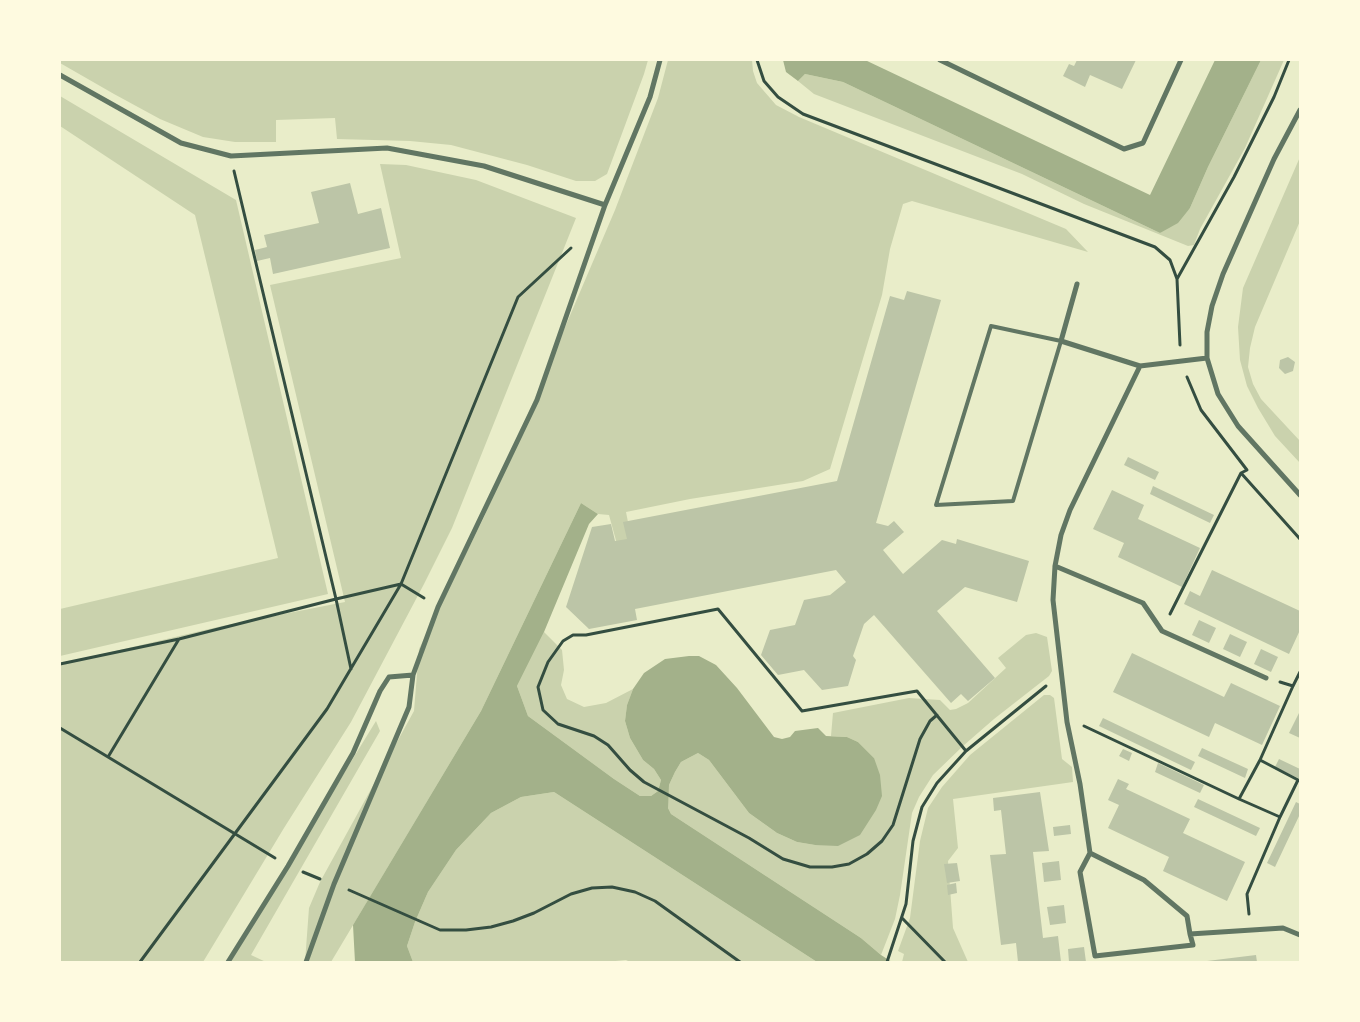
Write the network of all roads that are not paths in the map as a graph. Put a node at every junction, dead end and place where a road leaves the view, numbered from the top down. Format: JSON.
{"nodes":[{"id":1,"x":660,"y":60,"type":"edge"},
{"id":2,"x":940,"y":60,"type":"edge"},
{"id":3,"x":1181,"y":60,"type":"edge"},
{"id":4,"x":60,"y":75,"type":"edge"},
{"id":5,"x":1300,"y":110,"type":"edge"},
{"id":6,"x":1298,"y":120,"type":"edge"},
{"id":7,"x":605,"y":205,"type":"junction"},
{"id":8,"x":1077,"y":284,"type":"dead end"},
{"id":9,"x":1061,"y":341,"type":"junction"},
{"id":10,"x":1207,"y":358,"type":"junction"},
{"id":11,"x":1140,"y":366,"type":"junction"},
{"id":12,"x":1300,"y":495,"type":"edge"},
{"id":13,"x":1055,"y":566,"type":"junction"},
{"id":14,"x":412,"y":675,"type":"junction"},
{"id":15,"x":1266,"y":678,"type":"road end"},
{"id":16,"x":1090,"y":853,"type":"junction"},
{"id":17,"x":1190,"y":934,"type":"junction"},
{"id":18,"x":1300,"y":935,"type":"edge"},
{"id":19,"x":228,"y":962,"type":"edge"},
{"id":20,"x":306,"y":962,"type":"edge"}],
"edges":[{"from":1,"to":7,"type":"street"},
{"from":2,"to":3,"type":"street"},
{"from":4,"to":7,"type":"street"},
{"from":5,"to":6,"type":"street"},
{"from":6,"to":10,"type":"street"},
{"from":7,"to":14,"type":"street"},
{"from":8,"to":9,"type":"street"},
{"from":9,"to":9,"type":"lane"},
{"from":9,"to":11,"type":"street"},
{"from":10,"to":11,"type":"street"},
{"from":10,"to":12,"type":"street"},
{"from":11,"to":13,"type":"street"},
{"from":13,"to":15,"type":"street"},
{"from":13,"to":16,"type":"street"},
{"from":14,"to":19,"type":"street"},
{"from":14,"to":20,"type":"street"},
{"from":16,"to":17,"type":"street"},
{"from":16,"to":17,"type":"street"},
{"from":17,"to":18,"type":"street"}]}
